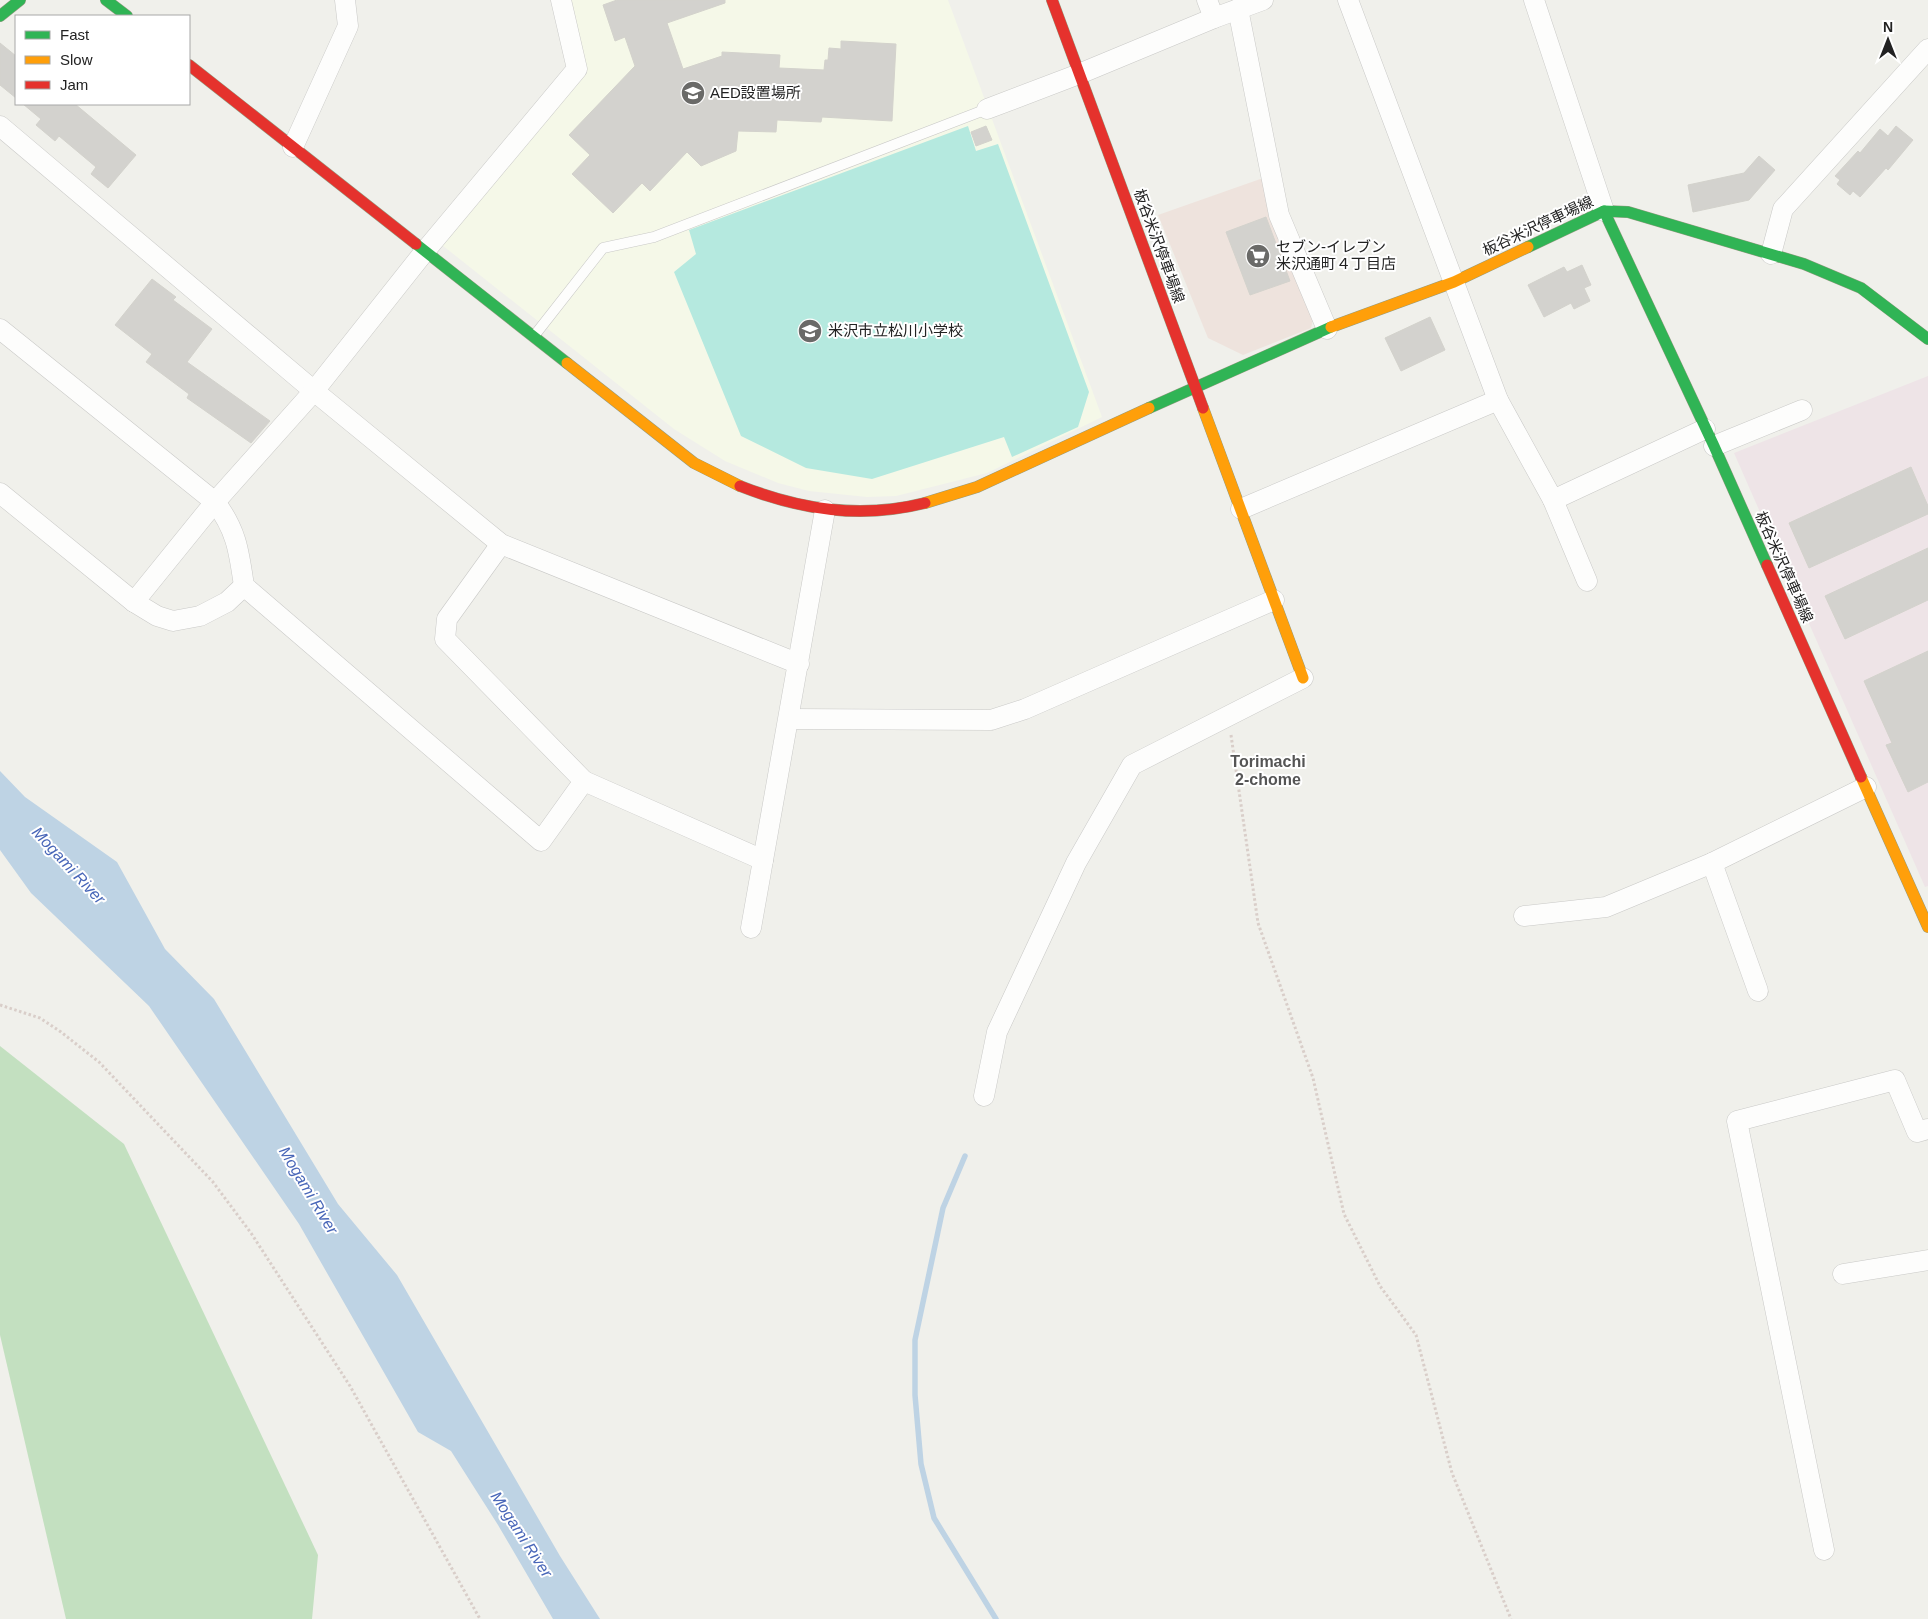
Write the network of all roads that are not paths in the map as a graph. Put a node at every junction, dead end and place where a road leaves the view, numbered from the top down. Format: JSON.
{"nodes":[{"id":1,"x":20,"y":0,"type":"edge"},
{"id":2,"x":106,"y":0,"type":"edge"},
{"id":3,"x":345,"y":0,"type":"edge"},
{"id":4,"x":561,"y":0,"type":"edge"},
{"id":5,"x":1052,"y":0,"type":"edge"},
{"id":6,"x":1263,"y":0,"type":"edge"},
{"id":7,"x":1348,"y":0,"type":"edge"},
{"id":8,"x":1534,"y":0,"type":"edge"},
{"id":9,"x":1210,"y":9,"type":"edge"},
{"id":10,"x":1238,"y":9,"type":"junction"},
{"id":11,"x":126,"y":15,"type":"edge"},
{"id":12,"x":0,"y":16,"type":"edge"},
{"id":13,"x":1928,"y":49,"type":"edge"},
{"id":14,"x":190,"y":66,"type":"edge"},
{"id":15,"x":1079,"y":74,"type":"junction"},
{"id":16,"x":987,"y":109,"type":"joint"},
{"id":17,"x":0,"y":126,"type":"edge"},
{"id":18,"x":293,"y":147,"type":"junction"},
{"id":19,"x":1604,"y":210,"type":"junction"},
{"id":20,"x":426,"y":251,"type":"junction"},
{"id":21,"x":1771,"y":254,"type":"junction"},
{"id":22,"x":1454,"y":282,"type":"junction"},
{"id":23,"x":0,"y":329,"type":"edge"},
{"id":24,"x":1327,"y":329,"type":"junction"},
{"id":25,"x":534,"y":336,"type":"junction"},
{"id":26,"x":1928,"y":339,"type":"edge"},
{"id":27,"x":1194,"y":387,"type":"junction"},
{"id":28,"x":314,"y":391,"type":"junction"},
{"id":29,"x":1498,"y":400,"type":"junction"},
{"id":30,"x":1802,"y":410,"type":"dead end"},
{"id":31,"x":1710,"y":438,"type":"junction"},
{"id":32,"x":0,"y":493,"type":"edge"},
{"id":33,"x":1553,"y":500,"type":"junction"},
{"id":34,"x":215,"y":502,"type":"junction"},
{"id":35,"x":825,"y":510,"type":"junction"},
{"id":36,"x":1242,"y":510,"type":"junction"},
{"id":37,"x":501,"y":544,"type":"junction"},
{"id":38,"x":1587,"y":581,"type":"dead end"},
{"id":39,"x":244,"y":586,"type":"junction"},
{"id":40,"x":1274,"y":600,"type":"junction"},
{"id":41,"x":134,"y":602,"type":"junction"},
{"id":42,"x":799,"y":664,"type":"junction"},
{"id":43,"x":1303,"y":678,"type":"joint"},
{"id":44,"x":789,"y":719,"type":"junction"},
{"id":45,"x":584,"y":781,"type":"junction"},
{"id":46,"x":1866,"y":787,"type":"junction"},
{"id":47,"x":764,"y":860,"type":"junction"},
{"id":48,"x":1712,"y":863,"type":"junction"},
{"id":49,"x":1524,"y":916,"type":"dead end"},
{"id":50,"x":1928,"y":927,"type":"edge"},
{"id":51,"x":751,"y":928,"type":"dead end"},
{"id":52,"x":1758,"y":990,"type":"dead end"},
{"id":53,"x":984,"y":1096,"type":"dead end"},
{"id":54,"x":1928,"y":1129,"type":"edge"},
{"id":55,"x":1928,"y":1260,"type":"edge"},
{"id":56,"x":1843,"y":1274,"type":"dead end"},
{"id":57,"x":1824,"y":1550,"type":"dead end"}],
"edges":[{"from":1,"to":12,"type":"street"},
{"from":2,"to":11,"type":"street"},
{"from":3,"to":18,"type":"street"},
{"from":4,"to":20,"type":"street"},
{"from":5,"to":15,"type":"street","name":"板谷米沢停車場線"},
{"from":6,"to":10,"type":"street"},
{"from":7,"to":22,"type":"street"},
{"from":8,"to":19,"type":"street"},
{"from":9,"to":10,"type":"street"},
{"from":9,"to":15,"type":"street"},
{"from":10,"to":24,"type":"street"},
{"from":13,"to":21,"type":"street"},
{"from":14,"to":18,"type":"street"},
{"from":15,"to":16,"type":"street"},
{"from":15,"to":27,"type":"street","name":"板谷米沢停車場線"},
{"from":16,"to":25,"type":"lane"},
{"from":17,"to":28,"type":"street"},
{"from":18,"to":20,"type":"street"},
{"from":19,"to":21,"type":"street"},
{"from":19,"to":22,"type":"street","name":"板谷米沢停車場線"},
{"from":19,"to":31,"type":"street","name":"板谷米沢停車場線"},
{"from":20,"to":25,"type":"street"},
{"from":20,"to":28,"type":"street"},
{"from":21,"to":26,"type":"street"},
{"from":22,"to":24,"type":"street","name":"板谷米沢停車場線"},
{"from":22,"to":29,"type":"street"},
{"from":23,"to":34,"type":"street"},
{"from":24,"to":27,"type":"street","name":"板谷米沢停車場線"},
{"from":25,"to":35,"type":"street"},
{"from":27,"to":35,"type":"street"},
{"from":27,"to":36,"type":"street"},
{"from":28,"to":34,"type":"street"},
{"from":28,"to":37,"type":"street"},
{"from":29,"to":33,"type":"street"},
{"from":29,"to":36,"type":"street"},
{"from":30,"to":31,"type":"street"},
{"from":31,"to":33,"type":"street"},
{"from":31,"to":46,"type":"street","name":"板谷米沢停車場線"},
{"from":32,"to":41,"type":"street"},
{"from":33,"to":38,"type":"street"},
{"from":34,"to":39,"type":"street"},
{"from":34,"to":41,"type":"street"},
{"from":35,"to":42,"type":"street"},
{"from":36,"to":40,"type":"street"},
{"from":37,"to":42,"type":"street"},
{"from":37,"to":45,"type":"street"},
{"from":39,"to":41,"type":"street"},
{"from":39,"to":45,"type":"street"},
{"from":40,"to":43,"type":"street"},
{"from":40,"to":44,"type":"street"},
{"from":42,"to":44,"type":"street"},
{"from":43,"to":53,"type":"street"},
{"from":44,"to":47,"type":"street"},
{"from":45,"to":47,"type":"street"},
{"from":46,"to":48,"type":"street"},
{"from":46,"to":50,"type":"street","name":"板谷米沢停車場線"},
{"from":47,"to":51,"type":"street"},
{"from":48,"to":49,"type":"street"},
{"from":48,"to":52,"type":"street"},
{"from":54,"to":57,"type":"street"},
{"from":55,"to":56,"type":"street"}]}
